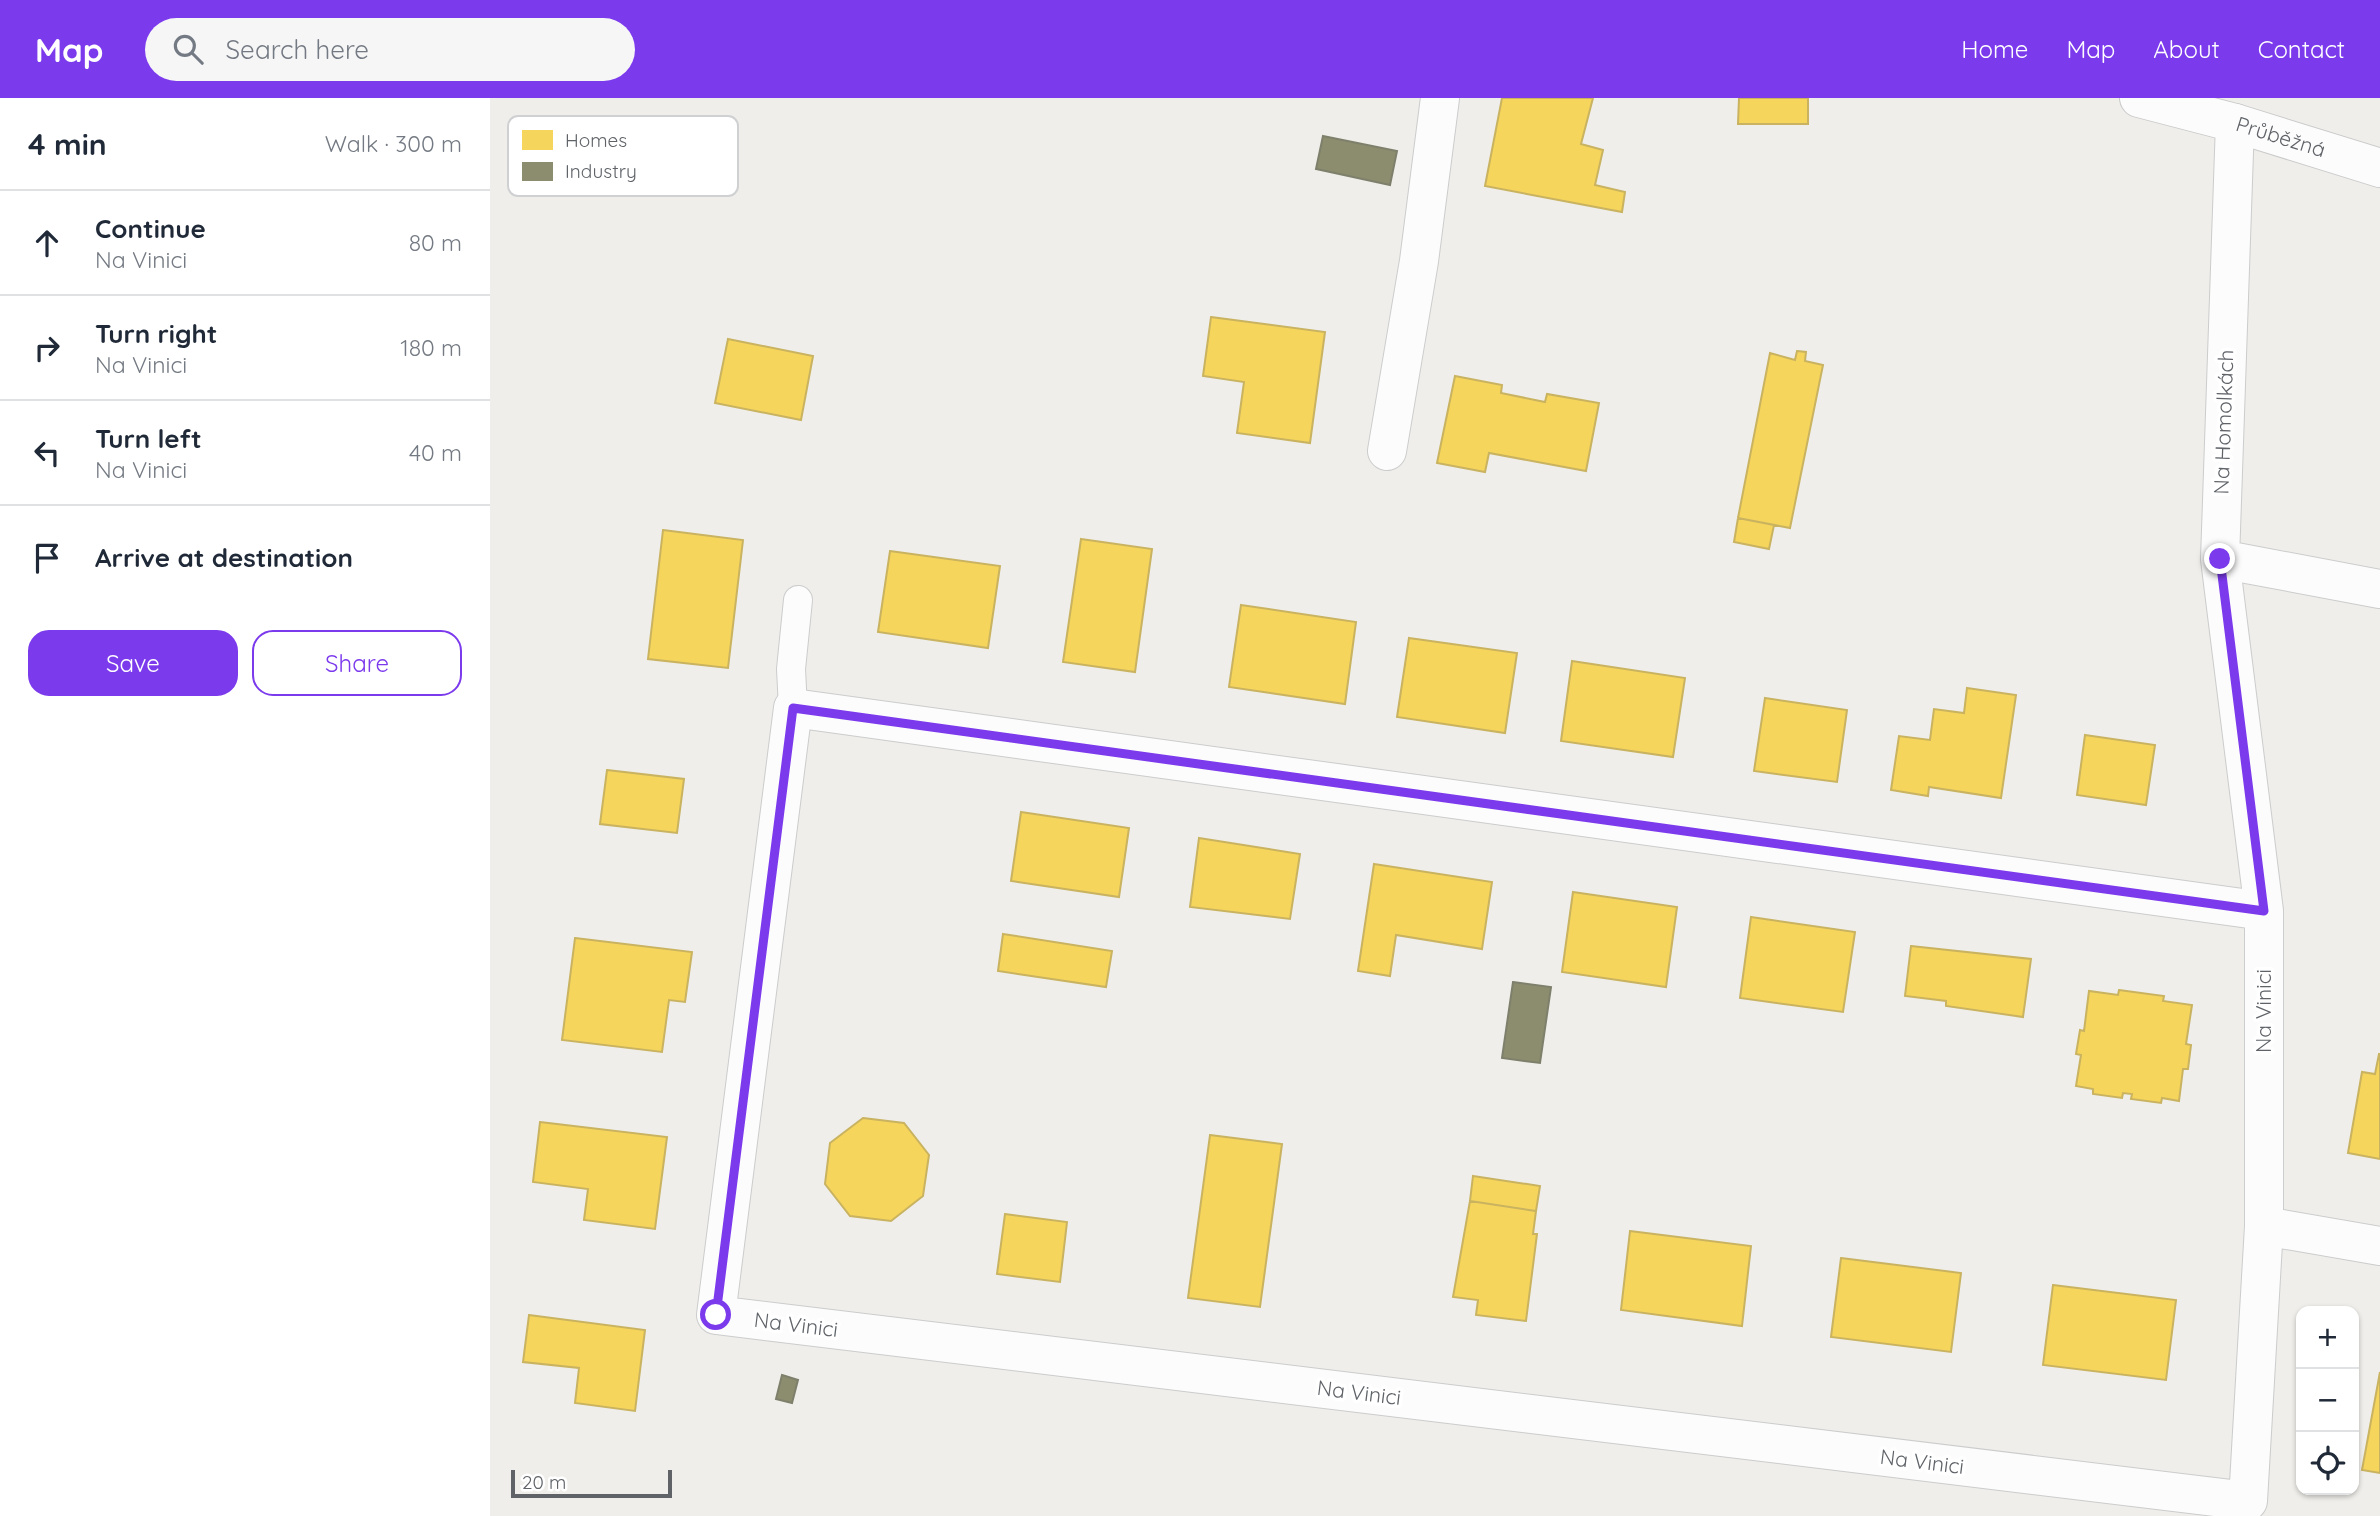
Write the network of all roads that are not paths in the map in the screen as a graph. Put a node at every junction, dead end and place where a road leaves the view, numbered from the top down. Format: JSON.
{"nodes":[{"id":1,"x":1440,"y":98,"type":"edge"},
{"id":2,"x":2139,"y":98,"type":"edge"},
{"id":3,"x":2235,"y":123,"type":"junction"},
{"id":4,"x":2380,"y":168,"type":"edge"},
{"id":5,"x":1387,"y":451,"type":"dead end"},
{"id":6,"x":2220,"y":559,"type":"junction"},
{"id":7,"x":2380,"y":589,"type":"edge"},
{"id":8,"x":798,"y":600,"type":"dead end"},
{"id":9,"x":793,"y":708,"type":"junction"},
{"id":10,"x":2264,"y":911,"type":"junction"},
{"id":11,"x":2264,"y":1226,"type":"junction"},
{"id":12,"x":2380,"y":1246,"type":"edge"}],
"edges":[{"from":1,"to":5,"type":"street"},
{"from":2,"to":3,"type":"street","name":"Průběžná"},
{"from":3,"to":4,"type":"street","name":"Průběžná"},
{"from":3,"to":6,"type":"street","name":"Na Homolkách"},
{"from":6,"to":7,"type":"street"},
{"from":6,"to":10,"type":"street","name":"Na Vinici"},
{"from":8,"to":9,"type":"lane"},
{"from":9,"to":10,"type":"street"},
{"from":9,"to":11,"type":"street","name":"Na Vinici"},
{"from":10,"to":11,"type":"street","name":"Na Vinici"},
{"from":11,"to":12,"type":"street"}]}
